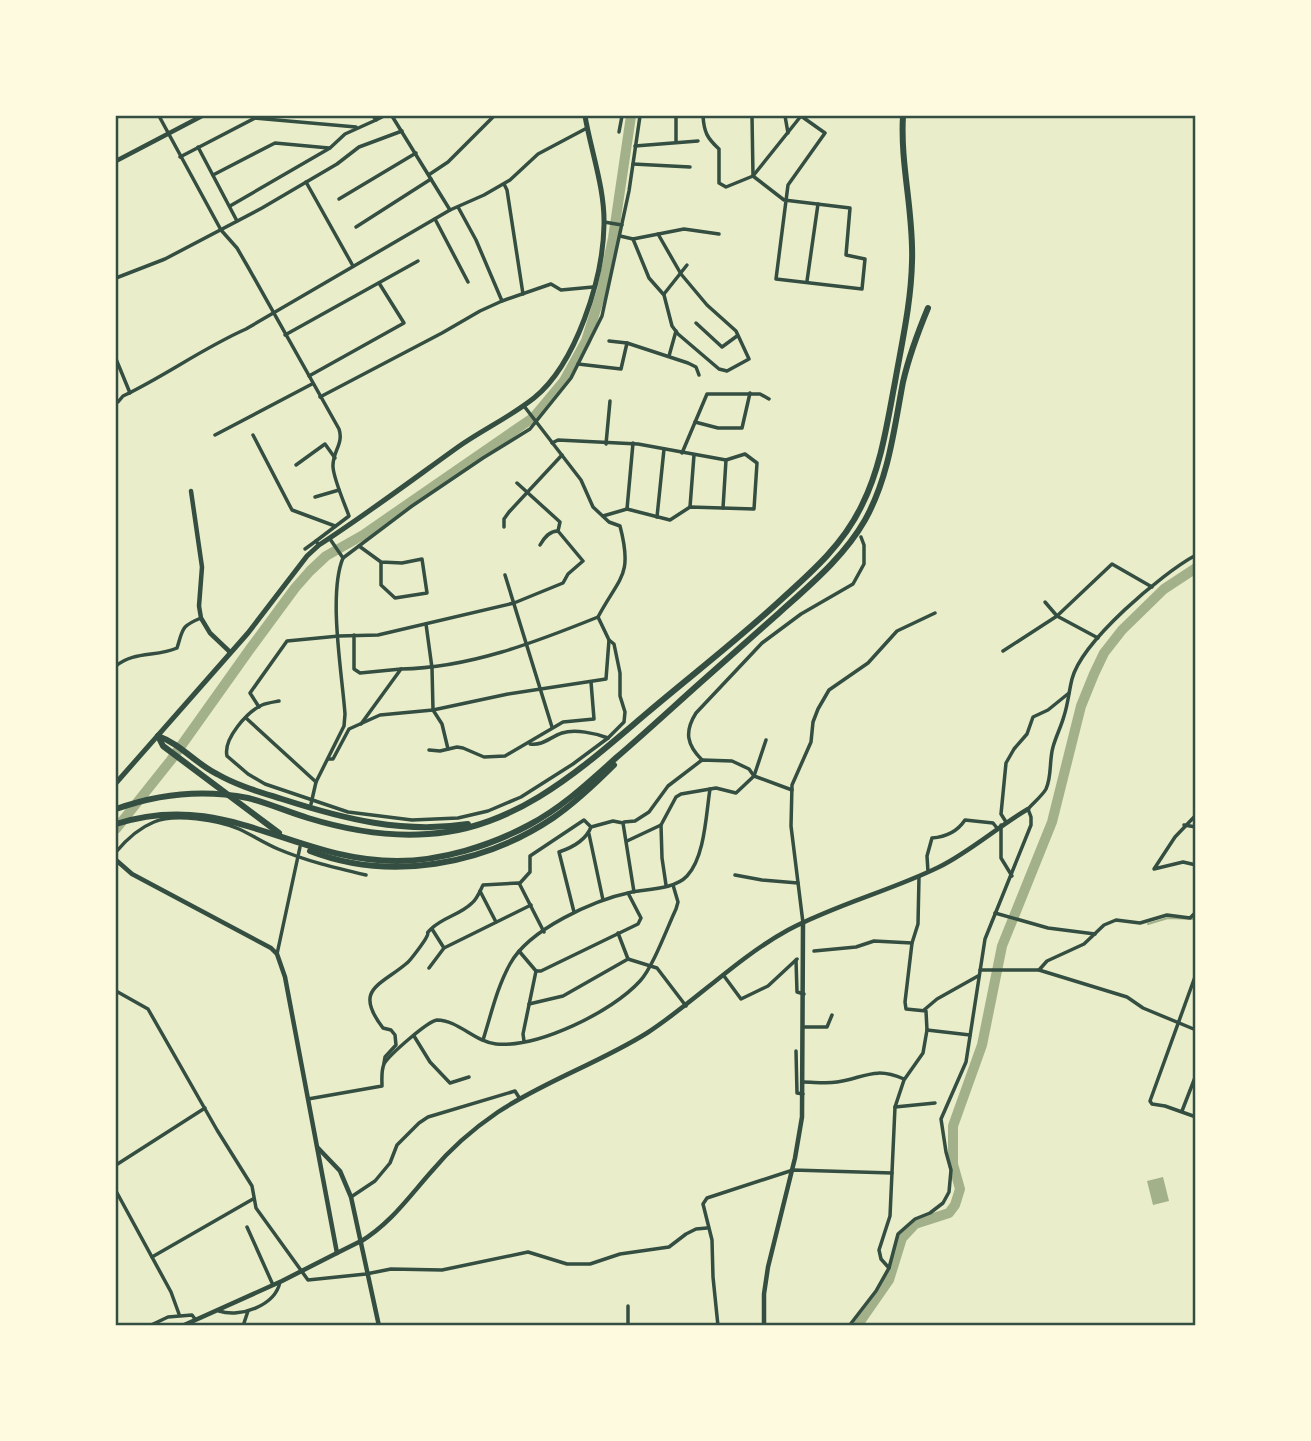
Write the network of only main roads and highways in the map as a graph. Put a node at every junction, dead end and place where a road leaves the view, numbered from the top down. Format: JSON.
{"nodes":[{"id":1,"x":585,"y":116,"type":"edge"},
{"id":2,"x":903,"y":116,"type":"edge"},
{"id":3,"x":928,"y":308,"type":"dead end"},
{"id":4,"x":681,"y":701,"type":"junction"},
{"id":5,"x":158,"y":736,"type":"junction"},
{"id":6,"x":116,"y":783,"type":"edge"},
{"id":7,"x":116,"y":809,"type":"edge"},
{"id":8,"x":501,"y":817,"type":"junction"},
{"id":9,"x":116,"y":824,"type":"edge"}],
"edges":[{"from":1,"to":5,"type":"main road"},
{"from":2,"to":8,"type":"highway"},
{"from":3,"to":4,"type":"highway"},
{"from":4,"to":5,"type":"highway"},
{"from":4,"to":9,"type":"highway"},
{"from":5,"to":6,"type":"main road"},
{"from":5,"to":8,"type":"highway"},
{"from":7,"to":8,"type":"highway"}]}
